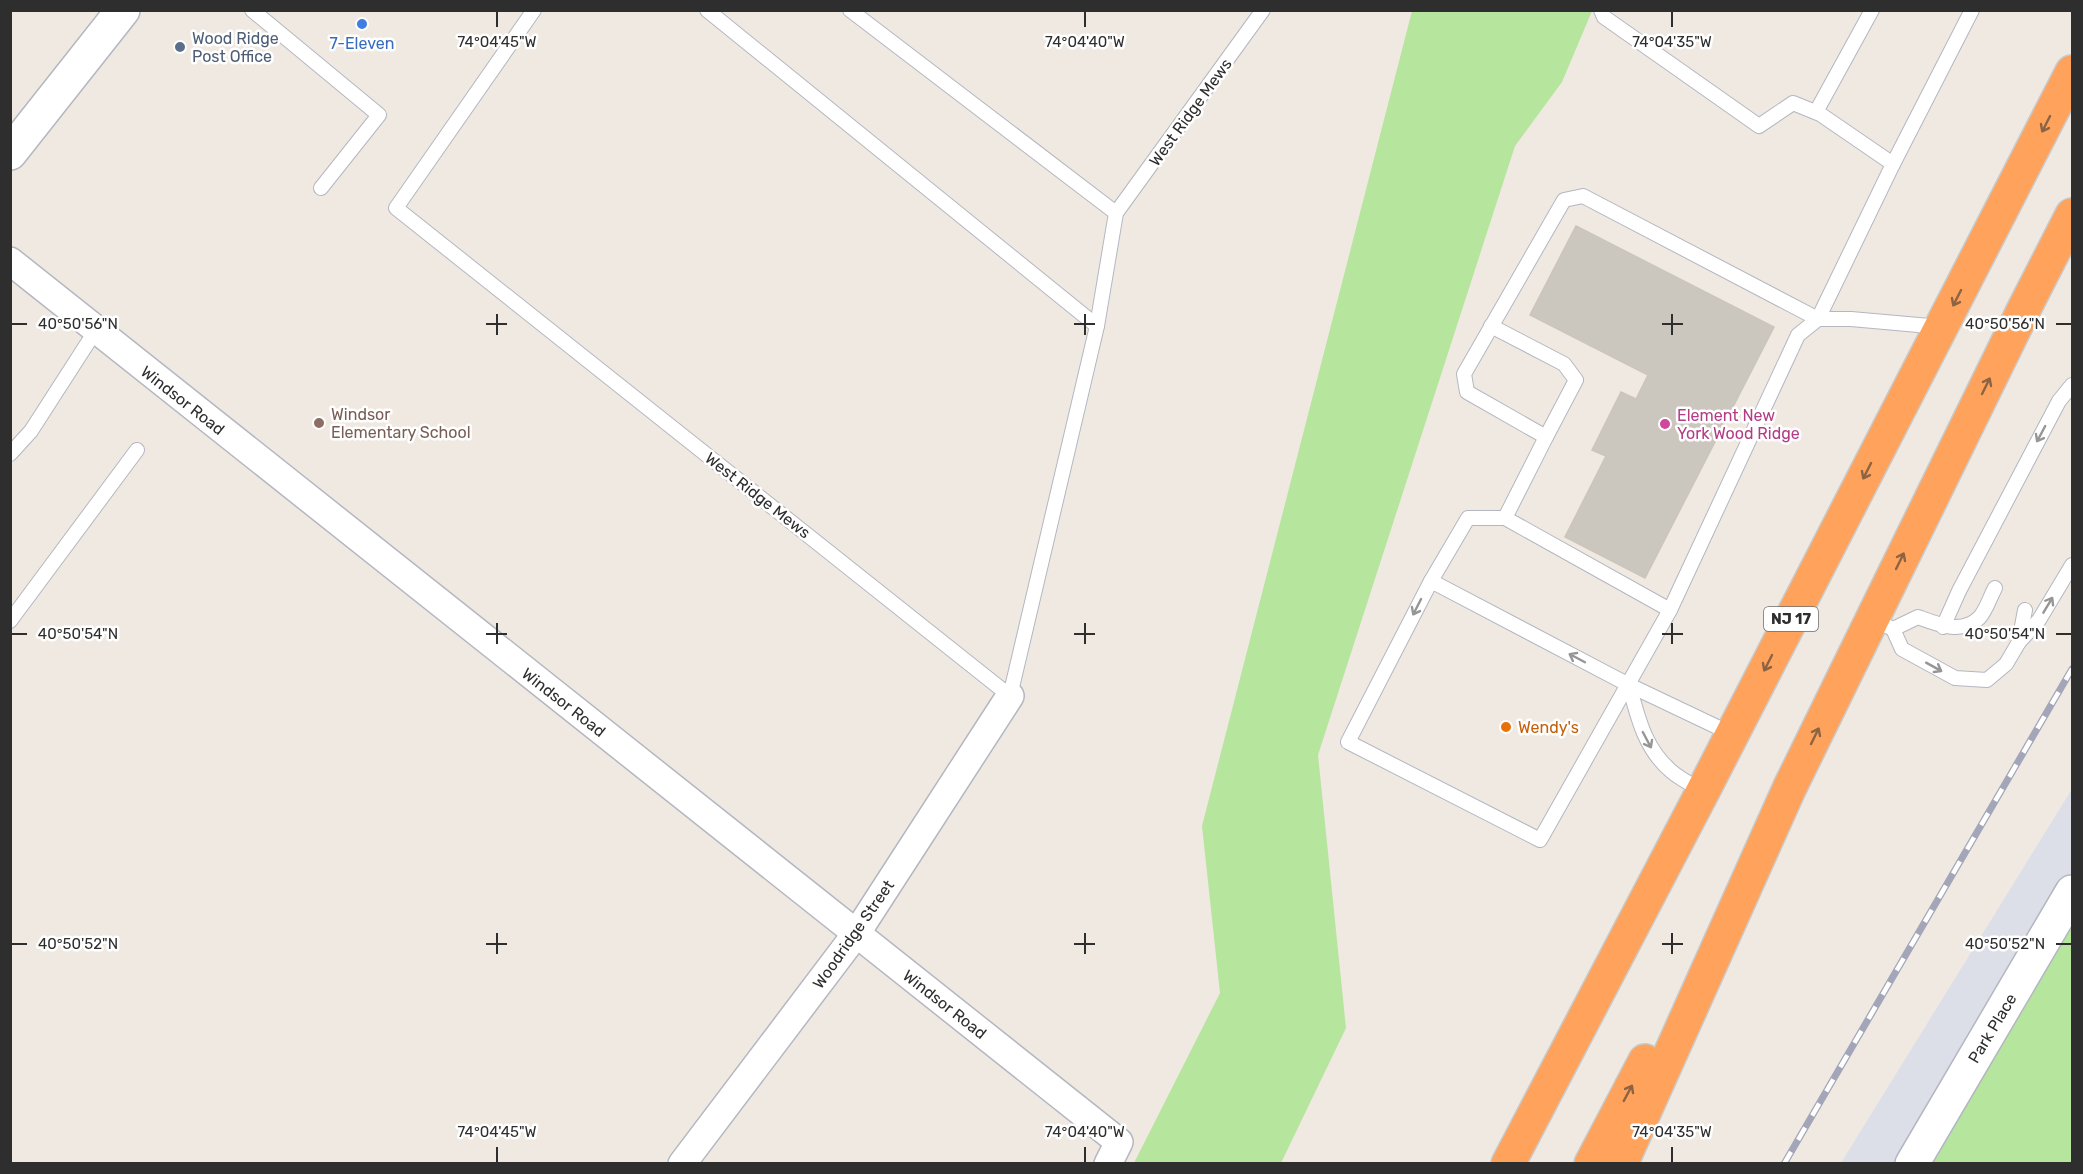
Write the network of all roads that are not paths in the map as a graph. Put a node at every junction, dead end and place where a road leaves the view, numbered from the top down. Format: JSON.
{"nodes":[{"id":1,"x":123,"y":10,"type":"edge"},
{"id":2,"x":252,"y":10,"type":"edge"},
{"id":3,"x":534,"y":10,"type":"edge"},
{"id":4,"x":707,"y":10,"type":"edge"},
{"id":5,"x":850,"y":10,"type":"edge"},
{"id":6,"x":1263,"y":10,"type":"edge"},
{"id":7,"x":1601,"y":10,"type":"edge"},
{"id":8,"x":1872,"y":10,"type":"edge"},
{"id":9,"x":1972,"y":10,"type":"edge"},
{"id":10,"x":2073,"y":72,"type":"edge"},
{"id":11,"x":1815,"y":112,"type":"junction"},
{"id":12,"x":10,"y":153,"type":"edge"},
{"id":13,"x":1893,"y":164,"type":"junction"},
{"id":14,"x":321,"y":188,"type":"dead end"},
{"id":15,"x":1116,"y":213,"type":"junction"},
{"id":16,"x":2068,"y":232,"type":"edge"},
{"id":17,"x":14,"y":268,"type":"edge"},
{"id":18,"x":1818,"y":319,"type":"junction"},
{"id":19,"x":1097,"y":326,"type":"junction"},
{"id":20,"x":1491,"y":326,"type":"junction"},
{"id":21,"x":1942,"y":327,"type":"junction"},
{"id":22,"x":96,"y":330,"type":"junction"},
{"id":23,"x":2073,"y":385,"type":"edge"},
{"id":24,"x":1546,"y":437,"type":"junction"},
{"id":25,"x":137,"y":450,"type":"dead end"},
{"id":26,"x":10,"y":454,"type":"edge"},
{"id":27,"x":1505,"y":518,"type":"junction"},
{"id":28,"x":2073,"y":565,"type":"edge"},
{"id":29,"x":1431,"y":580,"type":"junction"},
{"id":30,"x":1995,"y":588,"type":"dead end"},
{"id":31,"x":1670,"y":610,"type":"junction"},
{"id":32,"x":2025,"y":610,"type":"dead end"},
{"id":33,"x":10,"y":621,"type":"edge"},
{"id":34,"x":1882,"y":624,"type":"junction"},
{"id":35,"x":1943,"y":627,"type":"junction"},
{"id":36,"x":2019,"y":642,"type":"junction"},
{"id":37,"x":1629,"y":685,"type":"junction"},
{"id":38,"x":1011,"y":696,"type":"junction"},
{"id":39,"x":1732,"y":734,"type":"junction"},
{"id":40,"x":1789,"y":789,"type":"junction"},
{"id":41,"x":1702,"y":791,"type":"junction"},
{"id":42,"x":2073,"y":892,"type":"edge"},
{"id":43,"x":856,"y":934,"type":"junction"},
{"id":44,"x":1113,"y":1153,"type":"edge"},
{"id":45,"x":682,"y":1164,"type":"edge"},
{"id":46,"x":1508,"y":1164,"type":"edge"},
{"id":47,"x":1591,"y":1164,"type":"edge"},
{"id":48,"x":1621,"y":1164,"type":"edge"},
{"id":49,"x":1912,"y":1164,"type":"edge"}],
"edges":[{"from":1,"to":12,"type":"street"},
{"from":2,"to":14,"type":"lane"},
{"from":3,"to":38,"type":"lane","name":"West Ridge Mews"},
{"from":4,"to":19,"type":"lane"},
{"from":5,"to":15,"type":"lane"},
{"from":6,"to":15,"type":"lane","name":"West Ridge Mews"},
{"from":7,"to":11,"type":"lane"},
{"from":8,"to":11,"type":"lane"},
{"from":9,"to":13,"type":"lane"},
{"from":10,"to":21,"type":"highway","number":"NJ 17","one_way":true},
{"from":11,"to":13,"type":"lane"},
{"from":13,"to":18,"type":"lane"},
{"from":15,"to":19,"type":"lane","name":"West Ridge Mews"},
{"from":34,"to":16,"type":"highway","one_way":true},
{"from":17,"to":22,"type":"street","name":"Windsor Road"},
{"from":18,"to":20,"type":"lane"},
{"from":18,"to":21,"type":"lane"},
{"from":18,"to":31,"type":"lane"},
{"from":19,"to":38,"type":"lane","name":"West Ridge Mews"},
{"from":20,"to":24,"type":"lane"},
{"from":20,"to":24,"type":"lane"},
{"from":21,"to":39,"type":"highway","number":"NJ 17","one_way":true},
{"from":22,"to":26,"type":"lane"},
{"from":22,"to":43,"type":"street","name":"Windsor Road"},
{"from":23,"to":35,"type":"lane","one_way":true},
{"from":24,"to":27,"type":"lane"},
{"from":25,"to":33,"type":"lane"},
{"from":27,"to":29,"type":"lane"},
{"from":27,"to":31,"type":"lane"},
{"from":36,"to":28,"type":"lane","one_way":true},
{"from":37,"to":29,"type":"lane","one_way":true},
{"from":29,"to":37,"type":"lane","one_way":true},
{"from":30,"to":35,"type":"lane"},
{"from":31,"to":37,"type":"lane"},
{"from":32,"to":36,"type":"lane"},
{"from":34,"to":35,"type":"lane"},
{"from":34,"to":36,"type":"lane","one_way":true},
{"from":40,"to":34,"type":"highway","one_way":true},
{"from":37,"to":39,"type":"lane"},
{"from":37,"to":41,"type":"lane","one_way":true},
{"from":38,"to":43,"type":"street","name":"Woodridge Street"},
{"from":39,"to":41,"type":"highway","number":"NJ 17"},
{"from":47,"to":40,"type":"highway","one_way":true},
{"from":40,"to":48,"type":"highway"},
{"from":41,"to":46,"type":"highway","number":"NJ 17"},
{"from":42,"to":49,"type":"street","name":"Park Place"},
{"from":43,"to":44,"type":"street","name":"Windsor Road"},
{"from":43,"to":45,"type":"street","name":"Woodridge Street"}]}
